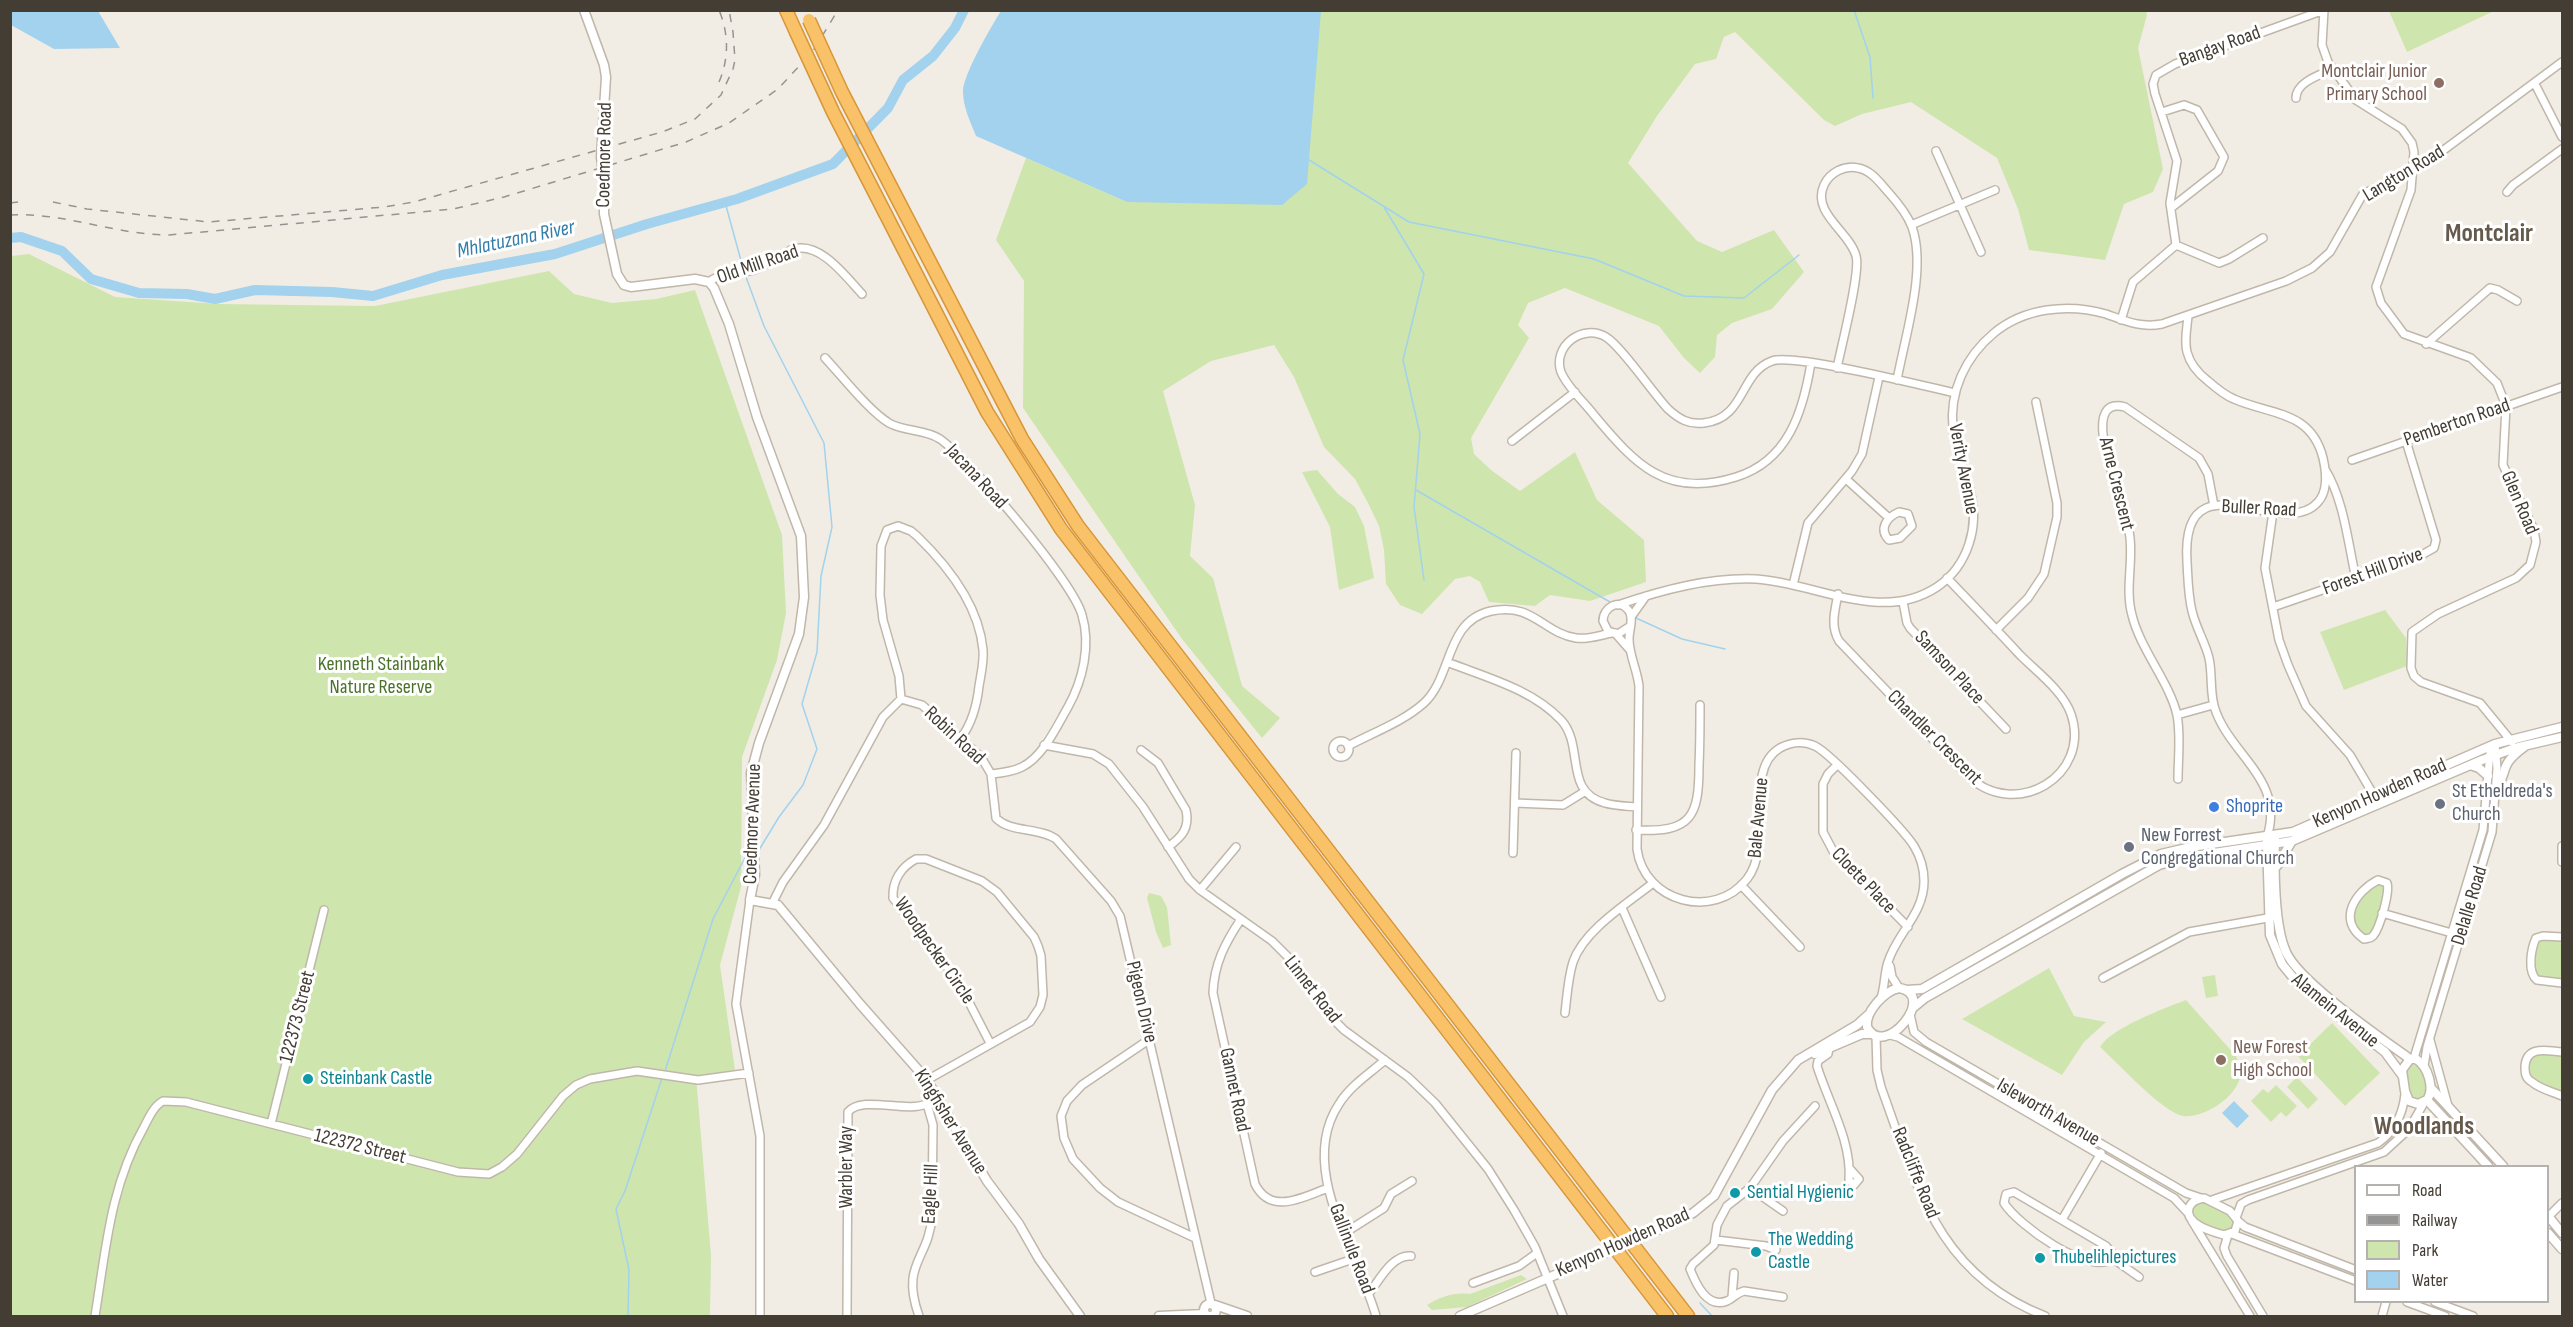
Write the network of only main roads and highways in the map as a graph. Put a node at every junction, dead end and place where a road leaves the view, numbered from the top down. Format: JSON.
{"nodes":[{"id":1,"x":786,"y":10,"type":"edge"},
{"id":2,"x":807,"y":15,"type":"edge"},
{"id":3,"x":1667,"y":1317,"type":"edge"},
{"id":4,"x":1688,"y":1317,"type":"edge"}],
"edges":[{"from":1,"to":3,"type":"highway","bridge":true},
{"from":2,"to":4,"type":"highway","bridge":true}]}
